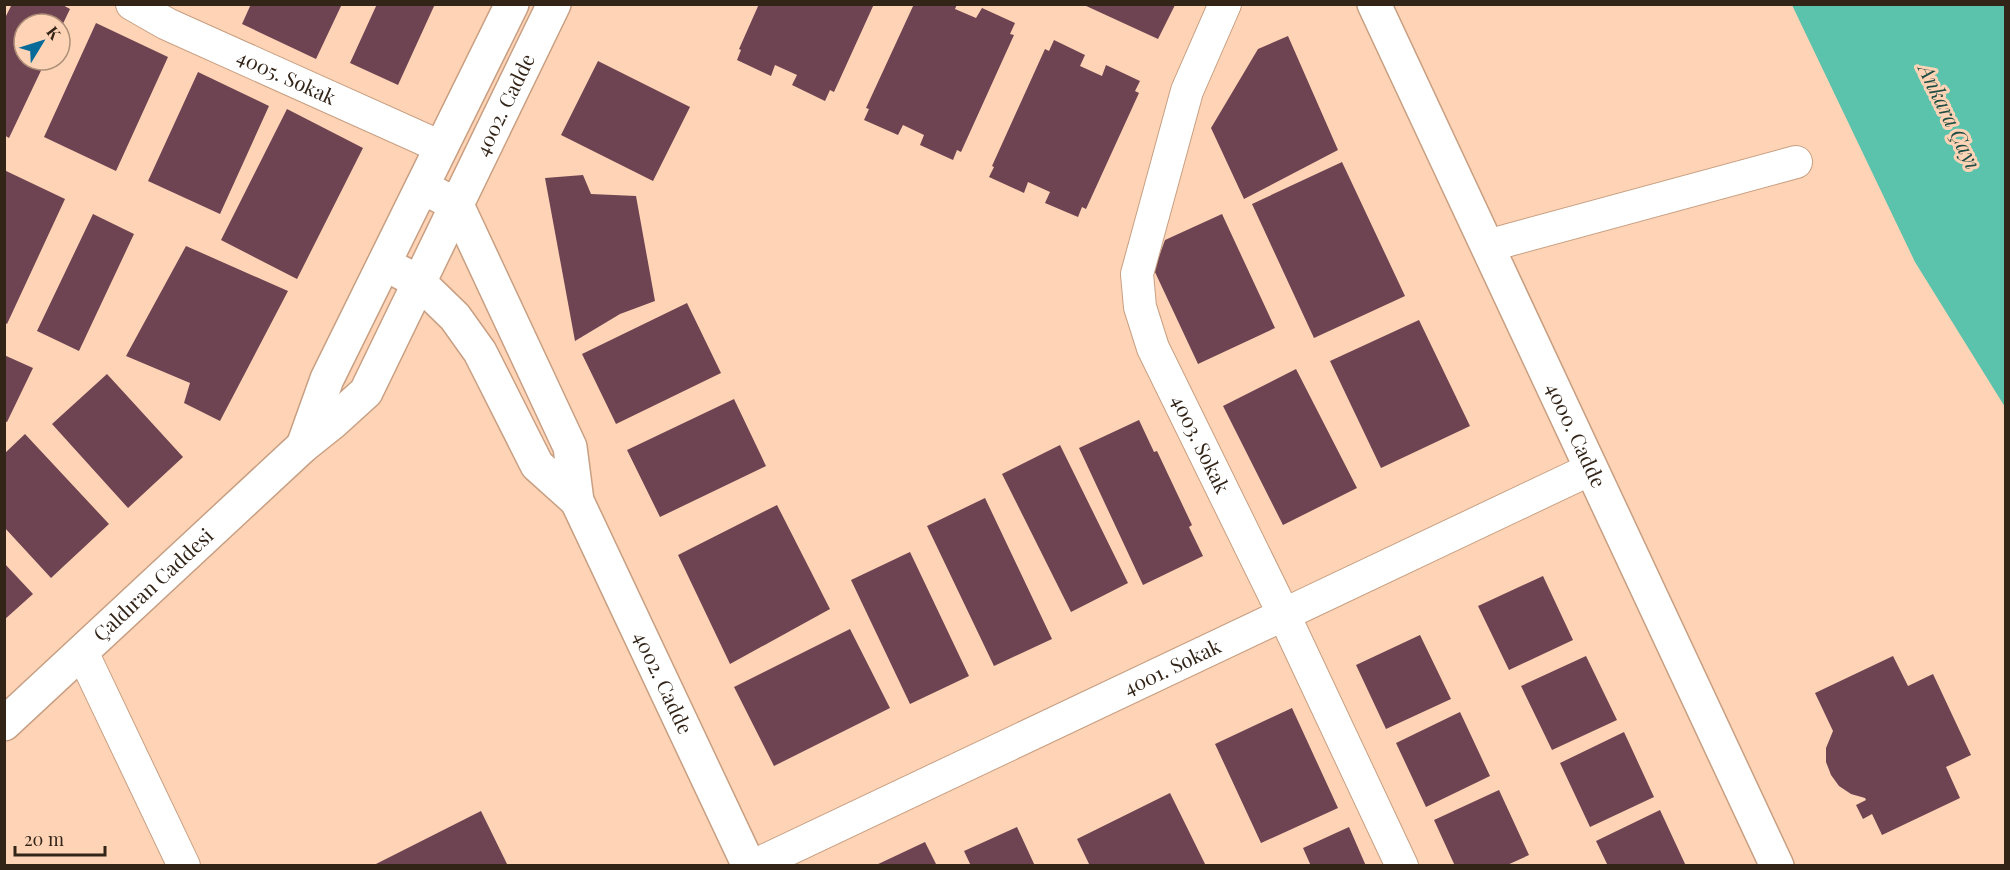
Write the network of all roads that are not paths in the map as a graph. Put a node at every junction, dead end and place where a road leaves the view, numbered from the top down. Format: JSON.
{"nodes":[{"id":1,"x":132,"y":4,"type":"edge"},
{"id":2,"x":512,"y":4,"type":"edge"},
{"id":3,"x":554,"y":4,"type":"edge"},
{"id":4,"x":1225,"y":4,"type":"edge"},
{"id":5,"x":1374,"y":4,"type":"edge"},
{"id":6,"x":441,"y":147,"type":"junction"},
{"id":7,"x":1796,"y":162,"type":"dead end"},
{"id":8,"x":422,"y":187,"type":"junction"},
{"id":9,"x":457,"y":205,"type":"junction"},
{"id":10,"x":1487,"y":246,"type":"junction"},
{"id":11,"x":383,"y":264,"type":"junction"},
{"id":12,"x":419,"y":282,"type":"junction"},
{"id":13,"x":303,"y":446,"type":"junction"},
{"id":14,"x":1591,"y":469,"type":"junction"},
{"id":15,"x":577,"y":501,"type":"junction"},
{"id":16,"x":1284,"y":615,"type":"junction"},
{"id":17,"x":82,"y":652,"type":"junction"},
{"id":18,"x":4,"y":724,"type":"edge"},
{"id":19,"x":184,"y":866,"type":"edge"},
{"id":20,"x":751,"y":866,"type":"edge"},
{"id":21,"x":1402,"y":866,"type":"edge"},
{"id":22,"x":1777,"y":866,"type":"edge"}],
"edges":[{"from":1,"to":6,"type":"street","name":"4005. Sokak"},
{"from":2,"to":6,"type":"street","name":"4002. Cadde"},
{"from":3,"to":9,"type":"street","name":"4002. Cadde"},
{"from":4,"to":16,"type":"street","name":"4003. Sokak"},
{"from":5,"to":10,"type":"street","name":"4000. Cadde"},
{"from":6,"to":8,"type":"street","name":"4002. Cadde"},
{"from":7,"to":10,"type":"street"},
{"from":8,"to":9,"type":"street"},
{"from":8,"to":11,"type":"street","name":"4002. Cadde"},
{"from":9,"to":12,"type":"street","name":"4002. Cadde"},
{"from":9,"to":15,"type":"street","name":"4002. Cadde"},
{"from":10,"to":14,"type":"street","name":"4000. Cadde"},
{"from":11,"to":12,"type":"street","name":"4002. Cadde"},
{"from":11,"to":13,"type":"street","name":"Çaldıran Caddesi"},
{"from":12,"to":13,"type":"street","name":"Çaldıran Caddesi"},
{"from":12,"to":15,"type":"street","name":"4002. Cadde"},
{"from":13,"to":17,"type":"street","name":"Çaldıran Caddesi"},
{"from":14,"to":16,"type":"street","name":"4001. Sokak"},
{"from":14,"to":22,"type":"street","name":"4000. Cadde"},
{"from":15,"to":20,"type":"street","name":"4002. Cadde"},
{"from":16,"to":20,"type":"street","name":"4001. Sokak"},
{"from":16,"to":21,"type":"street","name":"4003. Sokak"},
{"from":17,"to":18,"type":"street","name":"Çaldıran Caddesi"},
{"from":17,"to":19,"type":"street"}]}
